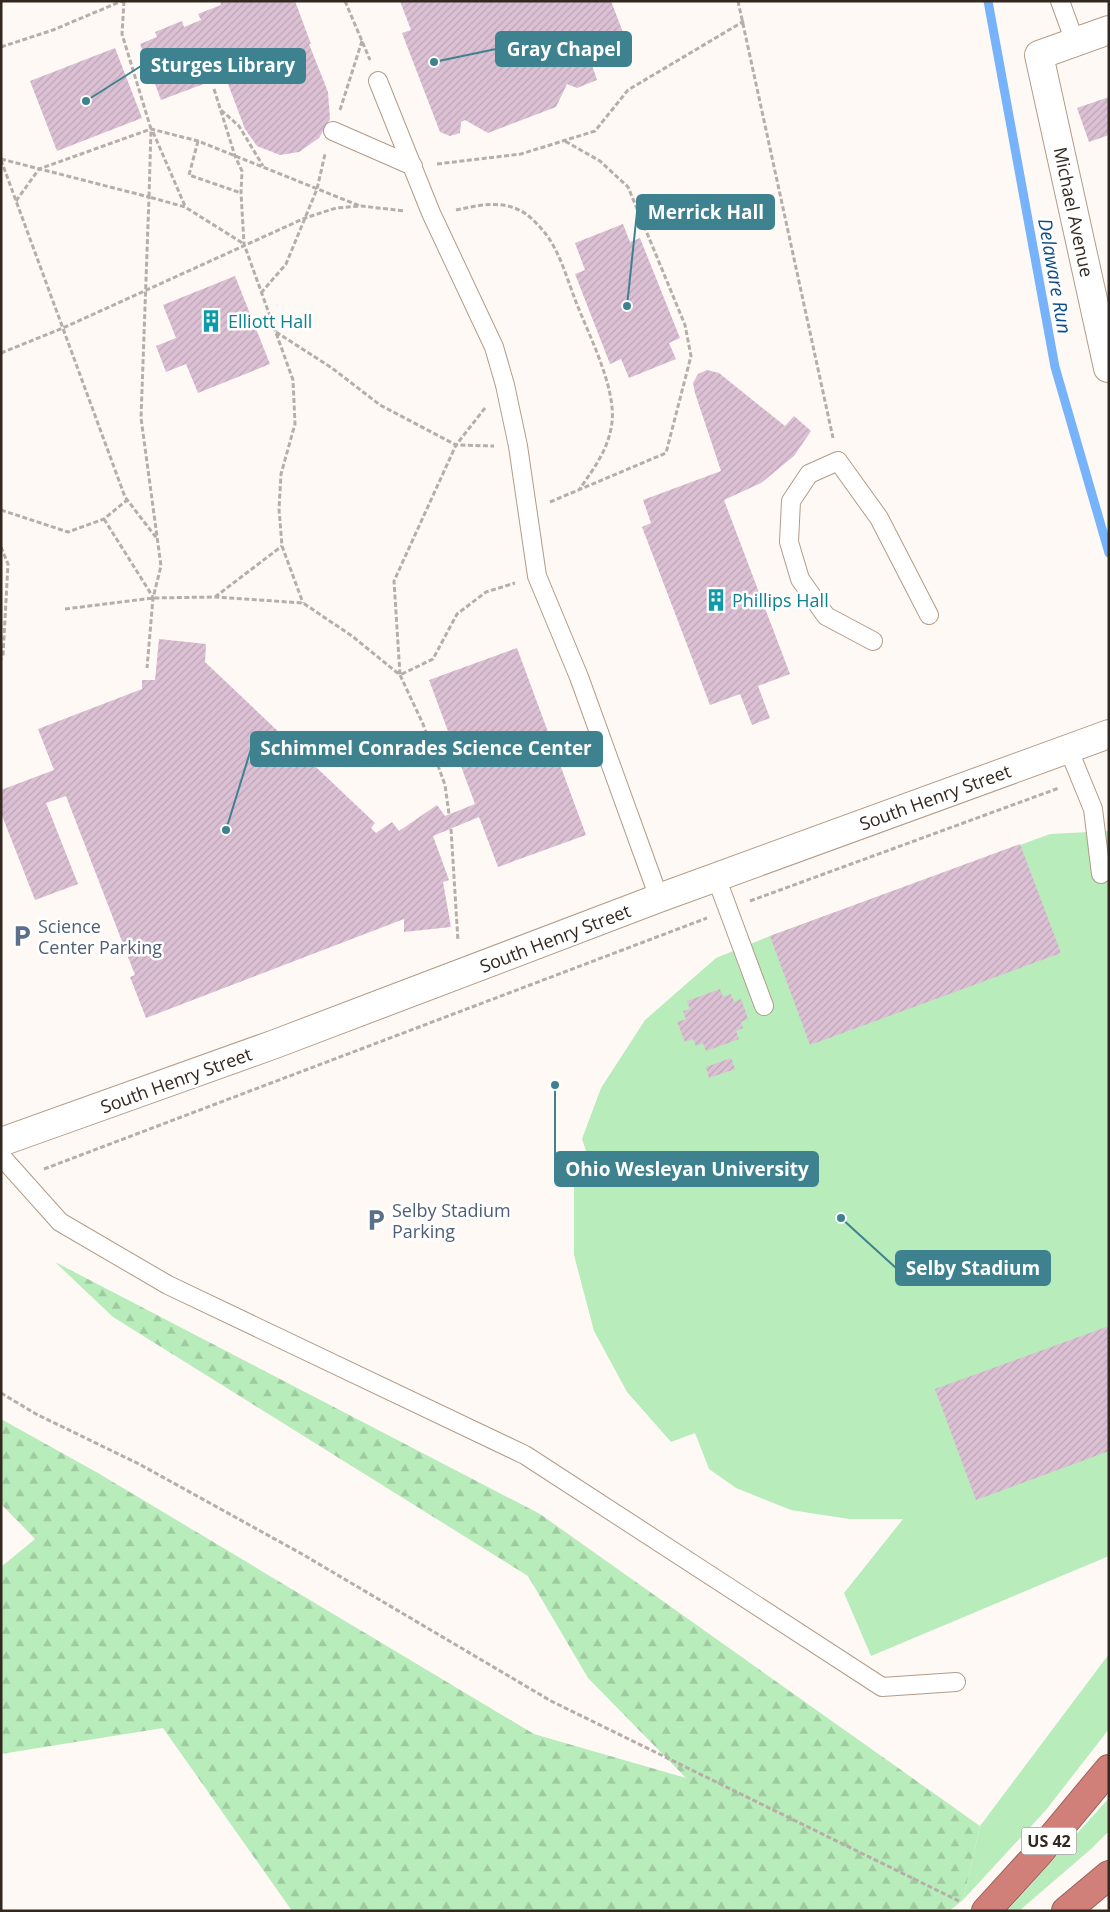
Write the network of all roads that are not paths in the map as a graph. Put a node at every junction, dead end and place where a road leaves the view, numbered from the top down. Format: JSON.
{"nodes":[{"id":1,"x":1060,"y":1,"type":"edge"},
{"id":2,"x":1109,"y":30,"type":"edge"},
{"id":3,"x":1075,"y":42,"type":"junction"},
{"id":4,"x":378,"y":81,"type":"road end"},
{"id":5,"x":333,"y":131,"type":"road end"},
{"id":6,"x":413,"y":166,"type":"junction"},
{"id":7,"x":1108,"y":368,"type":"edge"},
{"id":8,"x":929,"y":615,"type":"dead end"},
{"id":9,"x":873,"y":641,"type":"dead end"},
{"id":10,"x":1109,"y":734,"type":"edge"},
{"id":11,"x":1068,"y":748,"type":"junction"},
{"id":12,"x":1101,"y":874,"type":"dead end"},
{"id":13,"x":716,"y":877,"type":"junction"},
{"id":14,"x":659,"y":898,"type":"junction"},
{"id":15,"x":764,"y":1006,"type":"dead end"},
{"id":16,"x":1,"y":1142,"type":"edge"},
{"id":17,"x":1,"y":1156,"type":"edge"},
{"id":18,"x":956,"y":1682,"type":"dead end"},
{"id":19,"x":1109,"y":1769,"type":"edge"},
{"id":20,"x":1109,"y":1875,"type":"edge"},
{"id":21,"x":974,"y":1906,"type":"edge"},
{"id":22,"x":1066,"y":1911,"type":"edge"}],
"edges":[{"from":1,"to":3,"type":"lane"},
{"from":2,"to":3,"type":"street"},
{"from":3,"to":7,"type":"street","name":"Michael Avenue"},
{"from":4,"to":6,"type":"lane"},
{"from":5,"to":6,"type":"lane"},
{"from":6,"to":14,"type":"lane"},
{"from":8,"to":9,"type":"lane"},
{"from":10,"to":11,"type":"street","name":"South Henry Street"},
{"from":11,"to":12,"type":"lane"},
{"from":11,"to":13,"type":"street","name":"South Henry Street"},
{"from":13,"to":14,"type":"street","name":"South Henry Street"},
{"from":13,"to":15,"type":"lane"},
{"from":14,"to":16,"type":"street","name":"South Henry Street"},
{"from":17,"to":18,"type":"lane"},
{"from":19,"to":21,"type":"highway","number":"US 42"},
{"from":20,"to":22,"type":"highway"}]}
